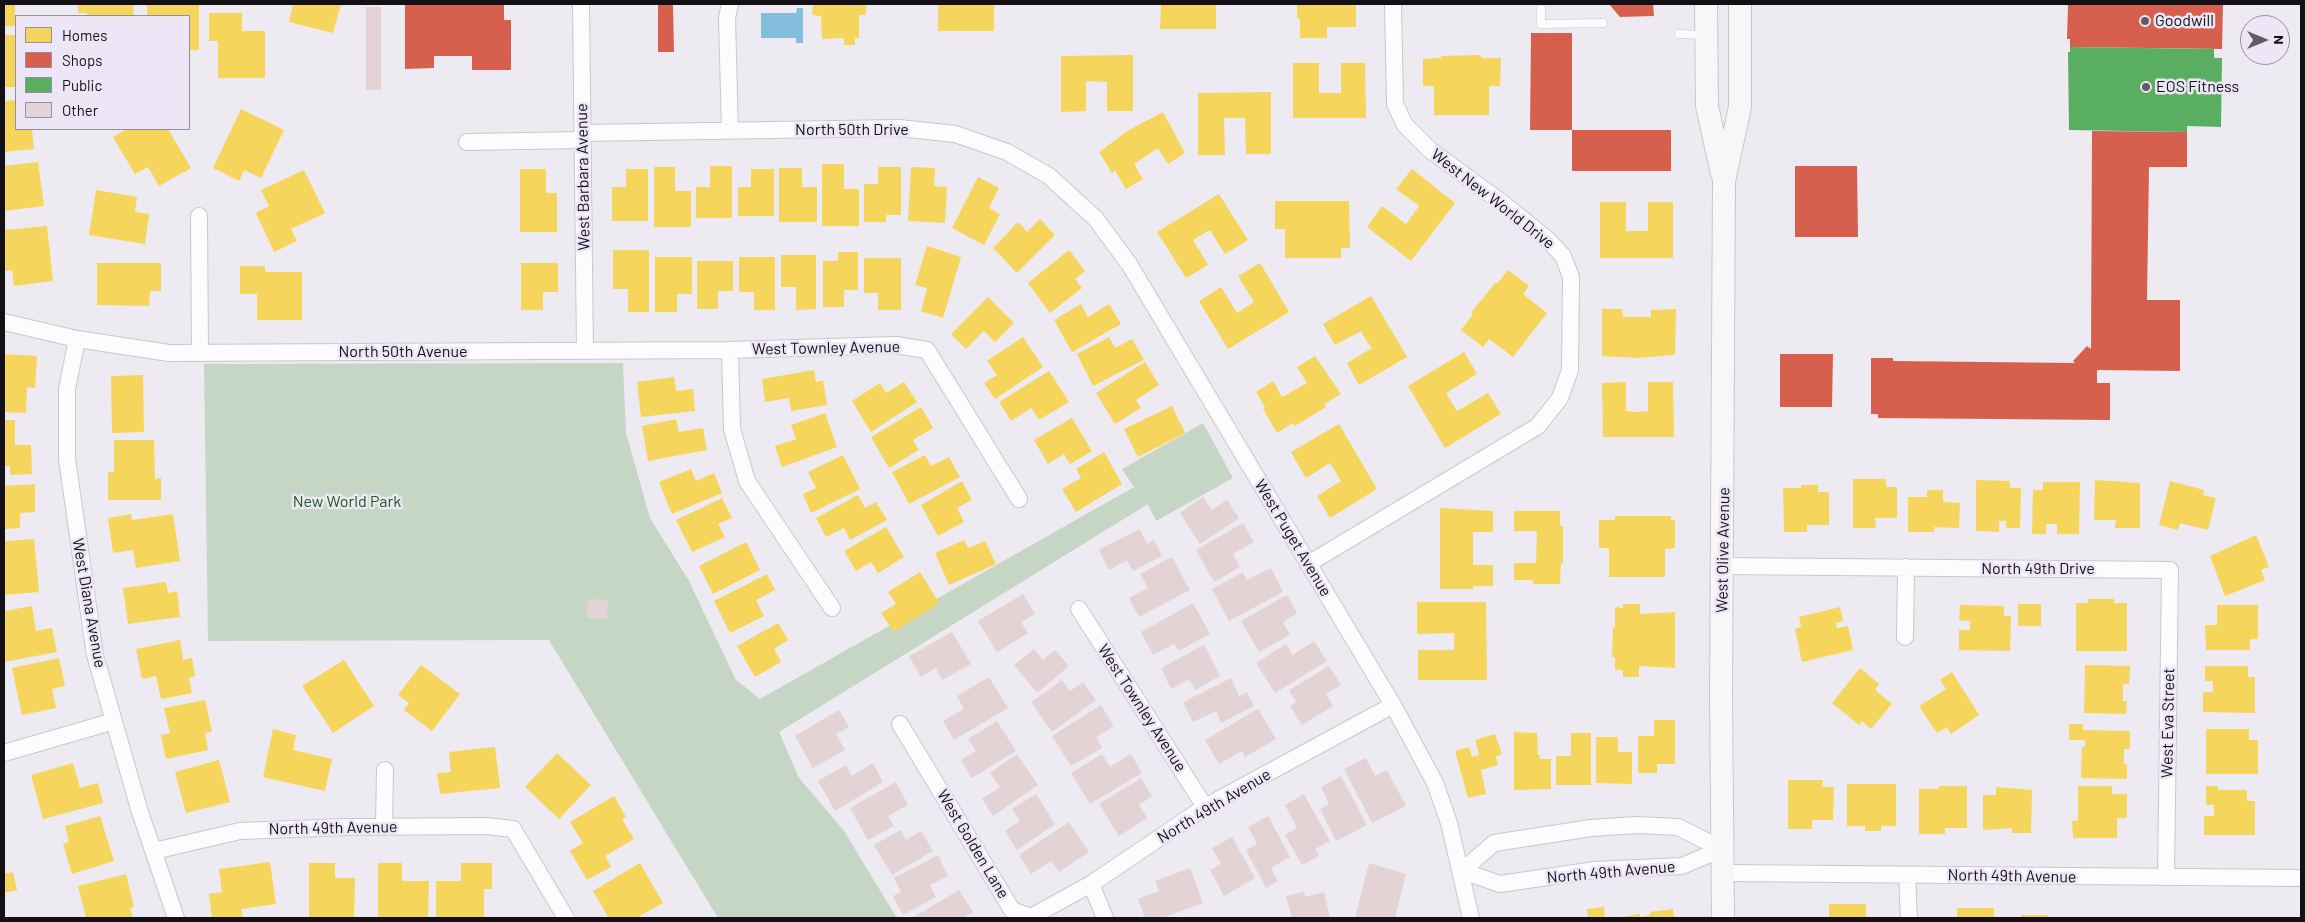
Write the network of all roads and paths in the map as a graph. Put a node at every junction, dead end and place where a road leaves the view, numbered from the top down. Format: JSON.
{"nodes":[{"id":1,"x":581,"y":4,"type":"edge"},
{"id":2,"x":730,"y":4,"type":"edge"},
{"id":3,"x":1393,"y":4,"type":"edge"},
{"id":4,"x":1706,"y":4,"type":"edge"},
{"id":5,"x":1740,"y":4,"type":"edge"},
{"id":6,"x":1541,"y":9,"type":"dead end"},
{"id":7,"x":1603,"y":23,"type":"dead end"},
{"id":8,"x":1679,"y":34,"type":"dead end"},
{"id":9,"x":1706,"y":35,"type":"junction"},
{"id":10,"x":730,"y":131,"type":"junction"},
{"id":11,"x":582,"y":137,"type":"junction"},
{"id":12,"x":467,"y":142,"type":"dead end"},
{"id":13,"x":1724,"y":181,"type":"junction"},
{"id":14,"x":199,"y":216,"type":"dead end"},
{"id":15,"x":1096,"y":219,"type":"joint"},
{"id":16,"x":4,"y":322,"type":"edge"},
{"id":17,"x":77,"y":338,"type":"junction"},
{"id":18,"x":730,"y":350,"type":"junction"},
{"id":19,"x":585,"y":351,"type":"junction"},
{"id":20,"x":200,"y":353,"type":"junction"},
{"id":21,"x":1019,"y":499,"type":"dead end"},
{"id":22,"x":1308,"y":564,"type":"junction"},
{"id":23,"x":1722,"y":566,"type":"junction"},
{"id":24,"x":1906,"y":568,"type":"junction"},
{"id":25,"x":2170,"y":570,"type":"joint"},
{"id":26,"x":832,"y":608,"type":"dead end"},
{"id":27,"x":1079,"y":610,"type":"dead end"},
{"id":28,"x":1906,"y":637,"type":"dead end"},
{"id":29,"x":1393,"y":705,"type":"junction"},
{"id":30,"x":114,"y":721,"type":"junction"},
{"id":31,"x":900,"y":724,"type":"dead end"},
{"id":32,"x":4,"y":753,"type":"edge"},
{"id":33,"x":385,"y":770,"type":"dead end"},
{"id":34,"x":1205,"y":807,"type":"junction"},
{"id":35,"x":384,"y":827,"type":"junction"},
{"id":36,"x":1722,"y":849,"type":"junction"},
{"id":37,"x":154,"y":851,"type":"junction"},
{"id":38,"x":1462,"y":871,"type":"junction"},
{"id":39,"x":1723,"y":873,"type":"junction"},
{"id":40,"x":1907,"y":875,"type":"junction"},
{"id":41,"x":2166,"y":877,"type":"junction"},
{"id":42,"x":2301,"y":878,"type":"edge"},
{"id":43,"x":1091,"y":884,"type":"junction"},
{"id":44,"x":176,"y":918,"type":"edge"},
{"id":45,"x":566,"y":918,"type":"edge"},
{"id":46,"x":1105,"y":918,"type":"edge"},
{"id":47,"x":1471,"y":918,"type":"edge"},
{"id":48,"x":1722,"y":918,"type":"edge"},
{"id":49,"x":1909,"y":918,"type":"edge"}],
"edges":[{"from":1,"to":11,"type":"street","name":"West Barbara Avenue"},
{"from":2,"to":10,"type":"street"},
{"from":3,"to":22,"type":"street","name":"West New World Drive"},
{"from":4,"to":9,"type":"main road","name":"West Olive Avenue"},
{"from":5,"to":13,"type":"main road","name":"West Olive Avenue"},
{"from":6,"to":7,"type":"lane"},
{"from":8,"to":9,"type":"lane"},
{"from":9,"to":13,"type":"main road","name":"West Olive Avenue"},
{"from":10,"to":11,"type":"street","name":"North 50th Drive"},
{"from":10,"to":15,"type":"street","name":"North 50th Drive"},
{"from":11,"to":12,"type":"street","name":"North 50th Drive"},
{"from":11,"to":19,"type":"street","name":"West Barbara Avenue"},
{"from":13,"to":23,"type":"main road","name":"West Olive Avenue"},
{"from":14,"to":20,"type":"street"},
{"from":15,"to":22,"type":"street","name":"West Puget Avenue"},
{"from":16,"to":17,"type":"street","name":"North 50th Avenue"},
{"from":17,"to":20,"type":"street","name":"North 50th Avenue"},
{"from":17,"to":30,"type":"street","name":"West Diana Avenue"},
{"from":18,"to":19,"type":"street","name":"North 50th Avenue"},
{"from":18,"to":21,"type":"street","name":"West Townley Avenue"},
{"from":18,"to":26,"type":"street"},
{"from":19,"to":20,"type":"street","name":"North 50th Avenue"},
{"from":22,"to":29,"type":"street","name":"West Puget Avenue"},
{"from":23,"to":24,"type":"street","name":"North 49th Drive"},
{"from":23,"to":36,"type":"main road","name":"West Olive Avenue"},
{"from":24,"to":25,"type":"street","name":"North 49th Drive"},
{"from":24,"to":28,"type":"street"},
{"from":25,"to":41,"type":"street","name":"West Eva Street"},
{"from":27,"to":34,"type":"street","name":"West Townley Avenue"},
{"from":29,"to":34,"type":"street","name":"North 49th Avenue"},
{"from":29,"to":38,"type":"street","name":"West Puget Avenue"},
{"from":30,"to":32,"type":"street"},
{"from":30,"to":37,"type":"street","name":"West Diana Avenue"},
{"from":31,"to":43,"type":"street","name":"West Golden Lane"},
{"from":33,"to":35,"type":"street"},
{"from":34,"to":43,"type":"street","name":"North 49th Avenue"},
{"from":35,"to":37,"type":"street","name":"North 49th Avenue"},
{"from":35,"to":45,"type":"street","name":"North 49th Avenue"},
{"from":36,"to":38,"type":"street","name":"North 49th Avenue"},
{"from":36,"to":38,"type":"street"},
{"from":36,"to":39,"type":"main road","name":"West Olive Avenue"},
{"from":37,"to":44,"type":"street","name":"West Diana Avenue"},
{"from":38,"to":47,"type":"street","name":"West Puget Avenue"},
{"from":39,"to":40,"type":"street","name":"North 49th Avenue"},
{"from":39,"to":48,"type":"main road","name":"West Olive Avenue"},
{"from":40,"to":41,"type":"street","name":"North 49th Avenue"},
{"from":40,"to":49,"type":"street"},
{"from":41,"to":42,"type":"street","name":"North 49th Avenue"},
{"from":43,"to":46,"type":"street"}]}
